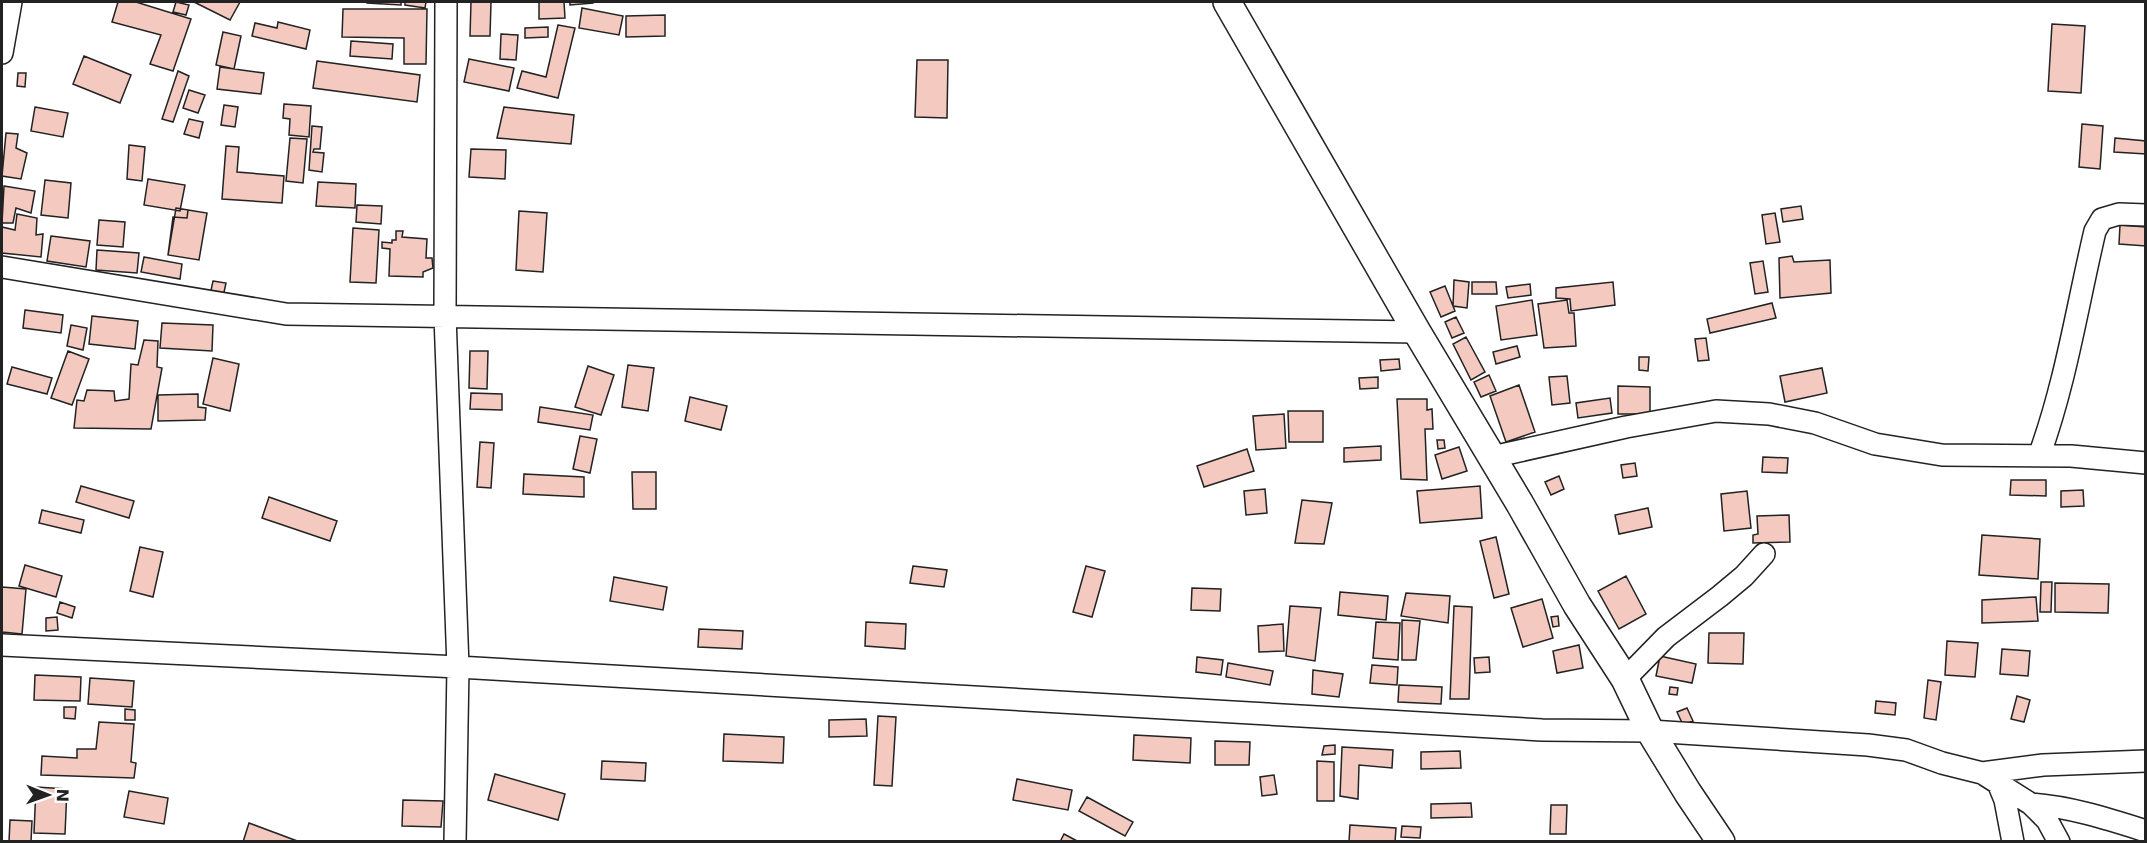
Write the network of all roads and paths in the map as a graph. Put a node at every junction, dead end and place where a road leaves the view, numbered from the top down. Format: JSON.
{"nodes":[{"id":1,"x":11,"y":2,"type":"edge"},
{"id":2,"x":446,"y":2,"type":"edge"},
{"id":3,"x":1227,"y":2,"type":"edge"},
{"id":4,"x":2,"y":53,"type":"edge"},
{"id":5,"x":2145,"y":215,"type":"edge"},
{"id":6,"x":2,"y":267,"type":"edge"},
{"id":7,"x":445,"y":316,"type":"junction"},
{"id":8,"x":1417,"y":332,"type":"junction"},
{"id":9,"x":2039,"y":456,"type":"junction"},
{"id":10,"x":1492,"y":457,"type":"junction"},
{"id":11,"x":2145,"y":463,"type":"edge"},
{"id":12,"x":1764,"y":554,"type":"dead end"},
{"id":13,"x":2,"y":645,"type":"edge"},
{"id":14,"x":458,"y":667,"type":"junction"},
{"id":15,"x":1625,"y":679,"type":"junction"},
{"id":16,"x":1650,"y":731,"type":"junction"},
{"id":17,"x":2145,"y":761,"type":"edge"},
{"id":18,"x":1990,"y":778,"type":"junction"},
{"id":19,"x":2031,"y":804,"type":"junction"},
{"id":20,"x":2145,"y":831,"type":"edge"},
{"id":21,"x":455,"y":842,"type":"edge"},
{"id":22,"x":1721,"y":842,"type":"edge"},
{"id":23,"x":2013,"y":842,"type":"edge"},
{"id":24,"x":2059,"y":842,"type":"edge"}],
"edges":[{"from":1,"to":4,"type":"street"},
{"from":2,"to":7,"type":"street"},
{"from":3,"to":8,"type":"street"},
{"from":5,"to":9,"type":"street"},
{"from":6,"to":7,"type":"street"},
{"from":7,"to":8,"type":"street"},
{"from":7,"to":14,"type":"street"},
{"from":8,"to":10,"type":"street"},
{"from":9,"to":10,"type":"street"},
{"from":9,"to":11,"type":"street"},
{"from":10,"to":15,"type":"street"},
{"from":12,"to":15,"type":"street"},
{"from":13,"to":14,"type":"street"},
{"from":14,"to":16,"type":"street"},
{"from":14,"to":21,"type":"street"},
{"from":15,"to":16,"type":"street"},
{"from":16,"to":18,"type":"street"},
{"from":16,"to":22,"type":"street"},
{"from":17,"to":18,"type":"street"},
{"from":18,"to":19,"type":"street"},
{"from":18,"to":23,"type":"street"},
{"from":19,"to":20,"type":"street"},
{"from":19,"to":24,"type":"street"}]}
